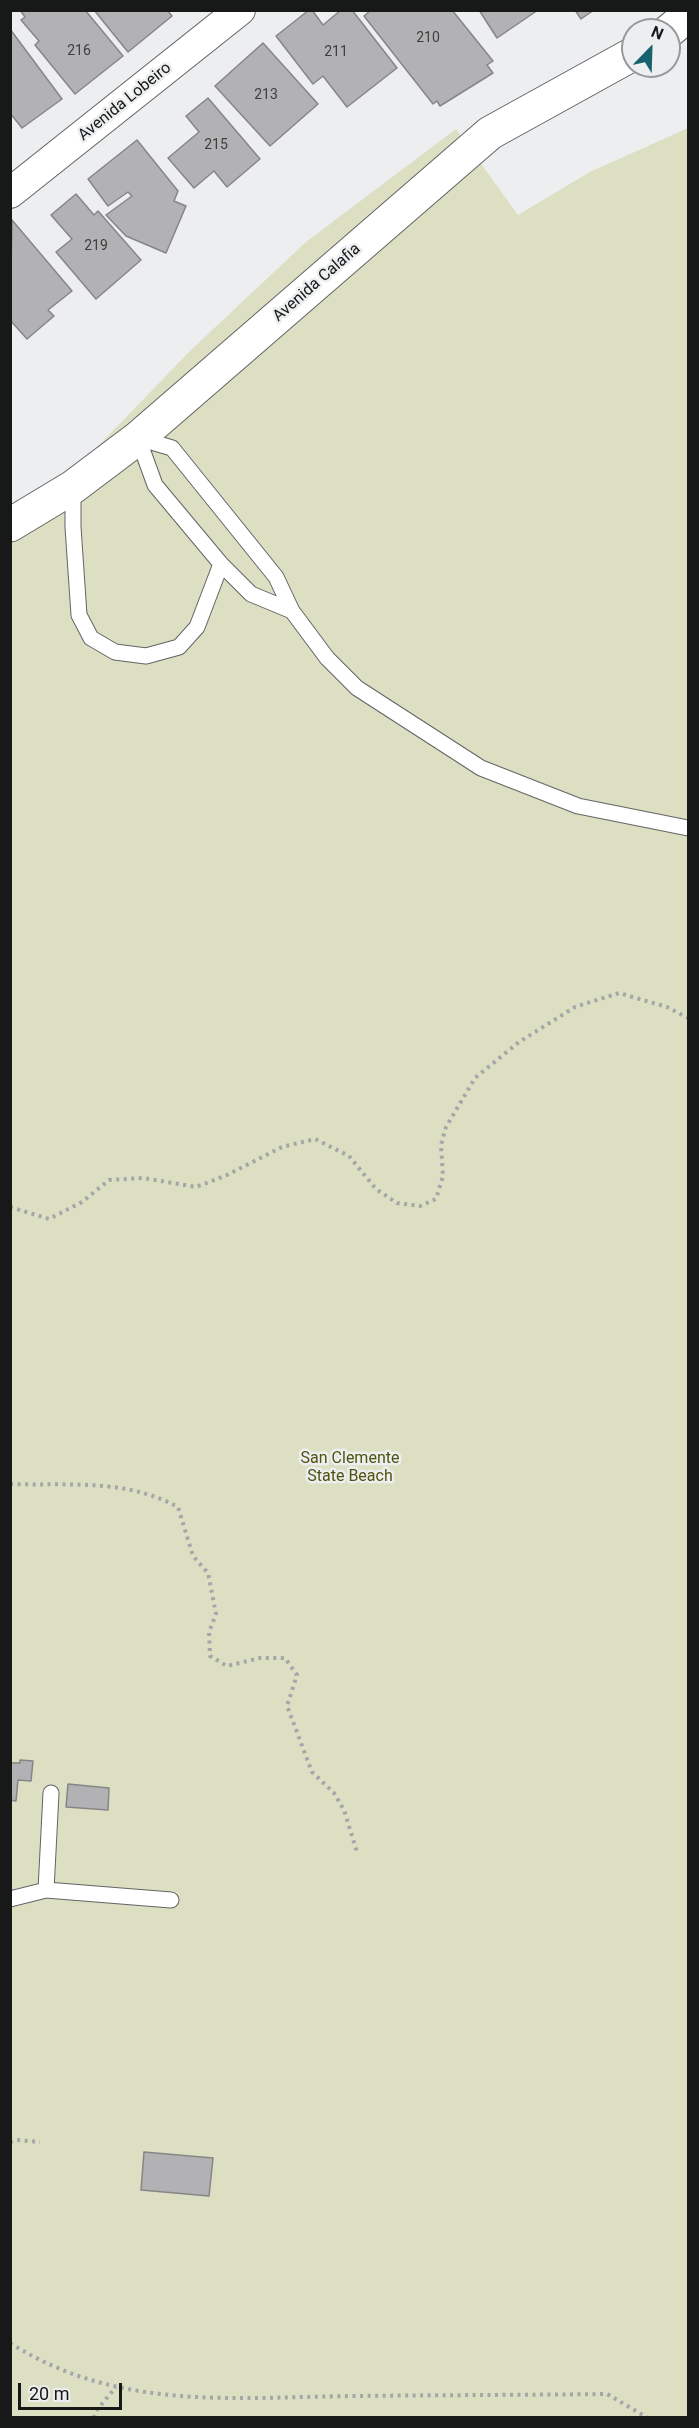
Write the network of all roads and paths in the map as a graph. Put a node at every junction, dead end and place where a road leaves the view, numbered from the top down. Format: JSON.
{"nodes":[{"id":1,"x":240,"y":10,"type":"edge"},
{"id":2,"x":621,"y":61,"type":"edge"},
{"id":3,"x":10,"y":193,"type":"edge"},
{"id":4,"x":138,"y":438,"type":"junction"},
{"id":5,"x":73,"y":487,"type":"junction"},
{"id":6,"x":10,"y":525,"type":"edge"},
{"id":7,"x":221,"y":564,"type":"junction"},
{"id":8,"x":292,"y":610,"type":"junction"},
{"id":9,"x":688,"y":828,"type":"edge"},
{"id":10,"x":688,"y":1018,"type":"edge"},
{"id":11,"x":10,"y":1207,"type":"edge"},
{"id":12,"x":10,"y":1484,"type":"edge"},
{"id":13,"x":51,"y":1793,"type":"dead end"},
{"id":14,"x":357,"y":1852,"type":"dead end"},
{"id":15,"x":46,"y":1890,"type":"junction"},
{"id":16,"x":10,"y":1899,"type":"edge"},
{"id":17,"x":171,"y":1900,"type":"dead end"},
{"id":18,"x":10,"y":2142,"type":"edge"},
{"id":19,"x":40,"y":2142,"type":"dead end"},
{"id":20,"x":10,"y":2343,"type":"edge"},
{"id":21,"x":116,"y":2387,"type":"junction"},
{"id":22,"x":94,"y":2418,"type":"edge"},
{"id":23,"x":648,"y":2418,"type":"edge"}],
"edges":[{"from":1,"to":3,"type":"street","name":"Avenida Lobeiro"},
{"from":2,"to":4,"type":"street","name":"Avenida Calafia"},
{"from":4,"to":5,"type":"street","name":"Avenida Calafia"},
{"from":4,"to":7,"type":"lane"},
{"from":4,"to":8,"type":"lane"},
{"from":5,"to":6,"type":"street","name":"Avenida Calafia"},
{"from":5,"to":7,"type":"lane"},
{"from":7,"to":8,"type":"lane"},
{"from":8,"to":9,"type":"lane"},
{"from":10,"to":11,"type":"path"},
{"from":12,"to":14,"type":"path"},
{"from":13,"to":15,"type":"lane"},
{"from":15,"to":16,"type":"lane"},
{"from":15,"to":17,"type":"lane"},
{"from":18,"to":19,"type":"path"},
{"from":20,"to":21,"type":"path"},
{"from":21,"to":22,"type":"path"},
{"from":21,"to":23,"type":"path"}]}
